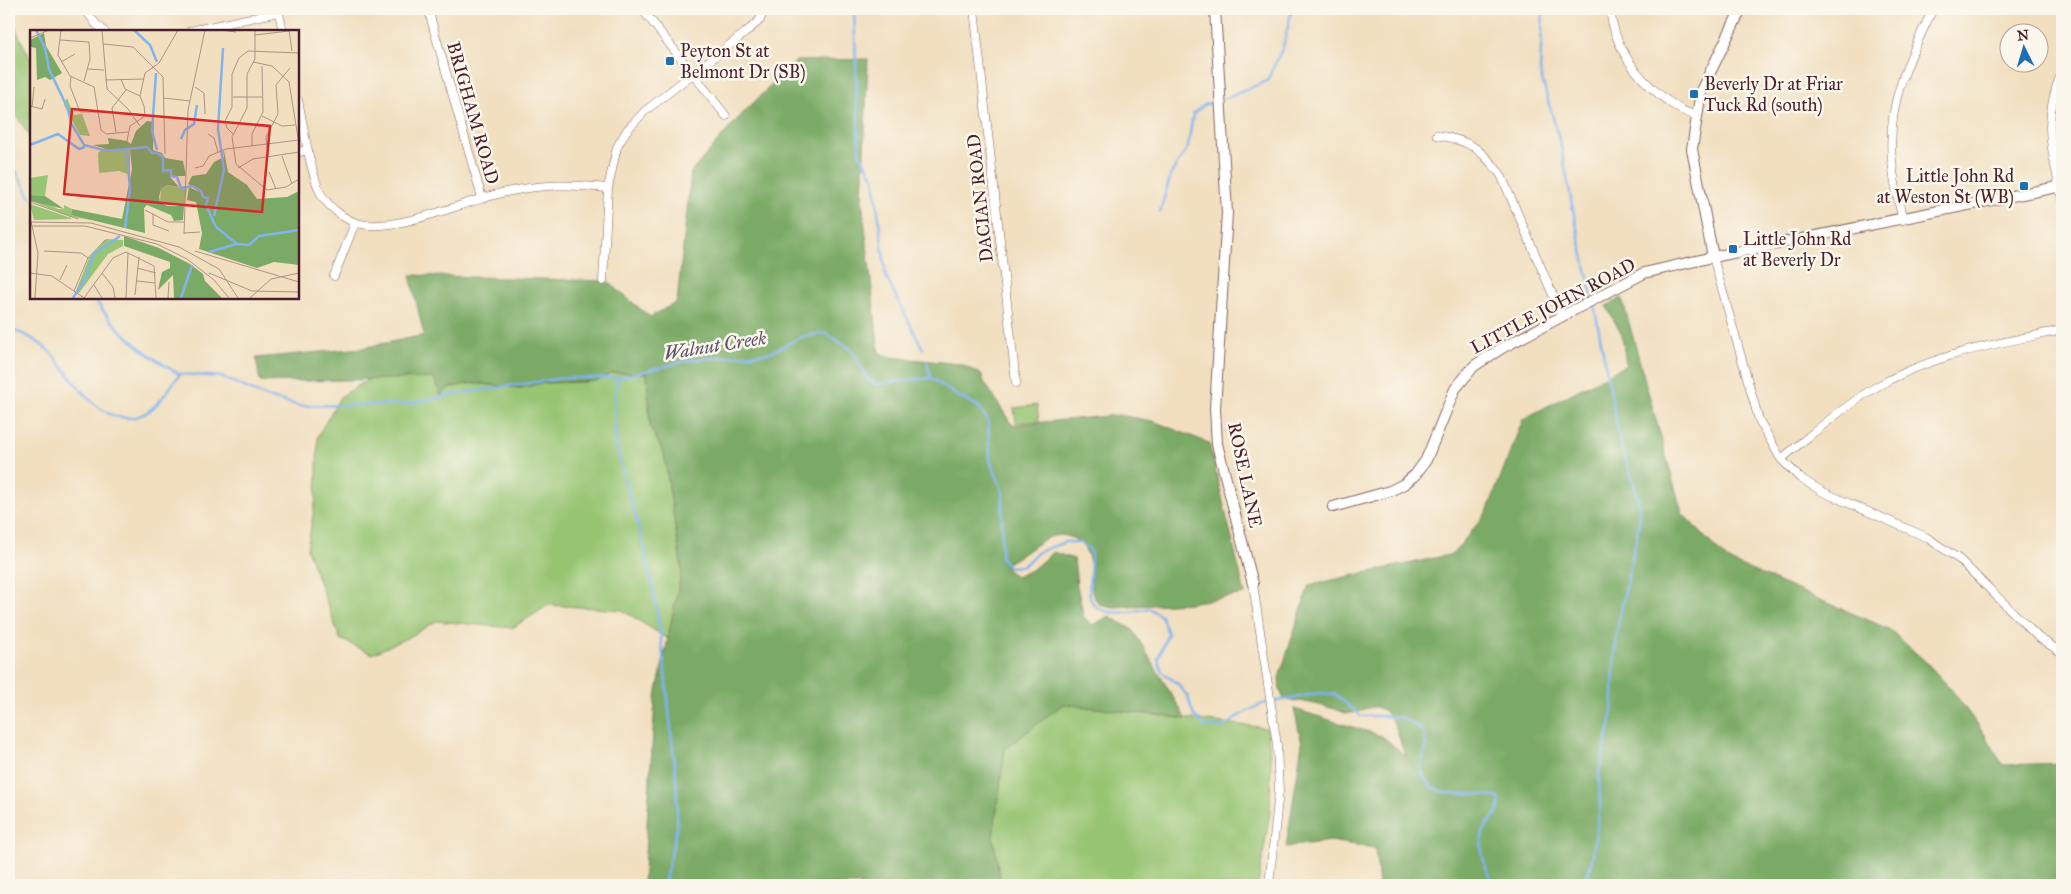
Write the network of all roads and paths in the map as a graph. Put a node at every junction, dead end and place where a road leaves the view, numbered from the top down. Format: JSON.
{"nodes":[{"id":1,"x":85,"y":9,"type":"edge"},
{"id":2,"x":428,"y":9,"type":"edge"},
{"id":3,"x":642,"y":9,"type":"edge"},
{"id":4,"x":764,"y":9,"type":"edge"},
{"id":5,"x":974,"y":9,"type":"edge"},
{"id":6,"x":1215,"y":9,"type":"edge"},
{"id":7,"x":1610,"y":9,"type":"edge"},
{"id":8,"x":1740,"y":9,"type":"edge"},
{"id":9,"x":1933,"y":9,"type":"edge"},
{"id":10,"x":278,"y":10,"type":"edge"},
{"id":11,"x":103,"y":30,"type":"edge"},
{"id":12,"x":194,"y":30,"type":"edge"},
{"id":13,"x":283,"y":30,"type":"edge"},
{"id":14,"x":2062,"y":71,"type":"edge"},
{"id":15,"x":693,"y":74,"type":"junction"},
{"id":16,"x":299,"y":105,"type":"edge"},
{"id":17,"x":1696,"y":115,"type":"junction"},
{"id":18,"x":726,"y":116,"type":"dead end"},
{"id":19,"x":1437,"y":136,"type":"dead end"},
{"id":20,"x":308,"y":150,"type":"junction"},
{"id":21,"x":299,"y":152,"type":"edge"},
{"id":22,"x":2061,"y":186,"type":"edge"},
{"id":23,"x":608,"y":188,"type":"junction"},
{"id":24,"x":482,"y":198,"type":"junction"},
{"id":25,"x":2062,"y":200,"type":"edge"},
{"id":26,"x":1902,"y":220,"type":"junction"},
{"id":27,"x":355,"y":223,"type":"junction"},
{"id":28,"x":1713,"y":257,"type":"junction"},
{"id":29,"x":334,"y":276,"type":"dead end"},
{"id":30,"x":604,"y":281,"type":"dead end"},
{"id":31,"x":1562,"y":316,"type":"junction"},
{"id":32,"x":2062,"y":330,"type":"edge"},
{"id":33,"x":1016,"y":383,"type":"dead end"},
{"id":34,"x":1781,"y":459,"type":"junction"},
{"id":35,"x":1333,"y":506,"type":"dead end"},
{"id":36,"x":1253,"y":584,"type":"joint"},
{"id":37,"x":2062,"y":653,"type":"edge"},
{"id":38,"x":1269,"y":885,"type":"edge"}],
"edges":[{"from":1,"to":11,"type":"street"},
{"from":2,"to":24,"type":"street","name":"BRIGHAM ROAD"},
{"from":3,"to":15,"type":"street"},
{"from":4,"to":15,"type":"street"},
{"from":5,"to":33,"type":"street","name":"DACIAN ROAD"},
{"from":6,"to":36,"type":"street","name":"ROSE LANE"},
{"from":7,"to":17,"type":"street"},
{"from":8,"to":17,"type":"street"},
{"from":9,"to":26,"type":"street"},
{"from":10,"to":12,"type":"street"},
{"from":10,"to":13,"type":"street"},
{"from":14,"to":22,"type":"street"},
{"from":15,"to":18,"type":"street"},
{"from":15,"to":23,"type":"street"},
{"from":16,"to":20,"type":"street"},
{"from":17,"to":28,"type":"street"},
{"from":19,"to":31,"type":"street"},
{"from":20,"to":21,"type":"street"},
{"from":20,"to":27,"type":"street"},
{"from":22,"to":25,"type":"street"},
{"from":22,"to":26,"type":"street","name":"LITTLE JOHN ROAD"},
{"from":23,"to":24,"type":"street"},
{"from":23,"to":30,"type":"street"},
{"from":24,"to":27,"type":"street"},
{"from":26,"to":28,"type":"street","name":"LITTLE JOHN ROAD"},
{"from":27,"to":29,"type":"street"},
{"from":28,"to":31,"type":"street","name":"LITTLE JOHN ROAD"},
{"from":28,"to":34,"type":"street"},
{"from":31,"to":35,"type":"street","name":"LITTLE JOHN ROAD"},
{"from":32,"to":34,"type":"street"},
{"from":34,"to":37,"type":"street"},
{"from":36,"to":38,"type":"street","name":"ROSE LANE"}]}
